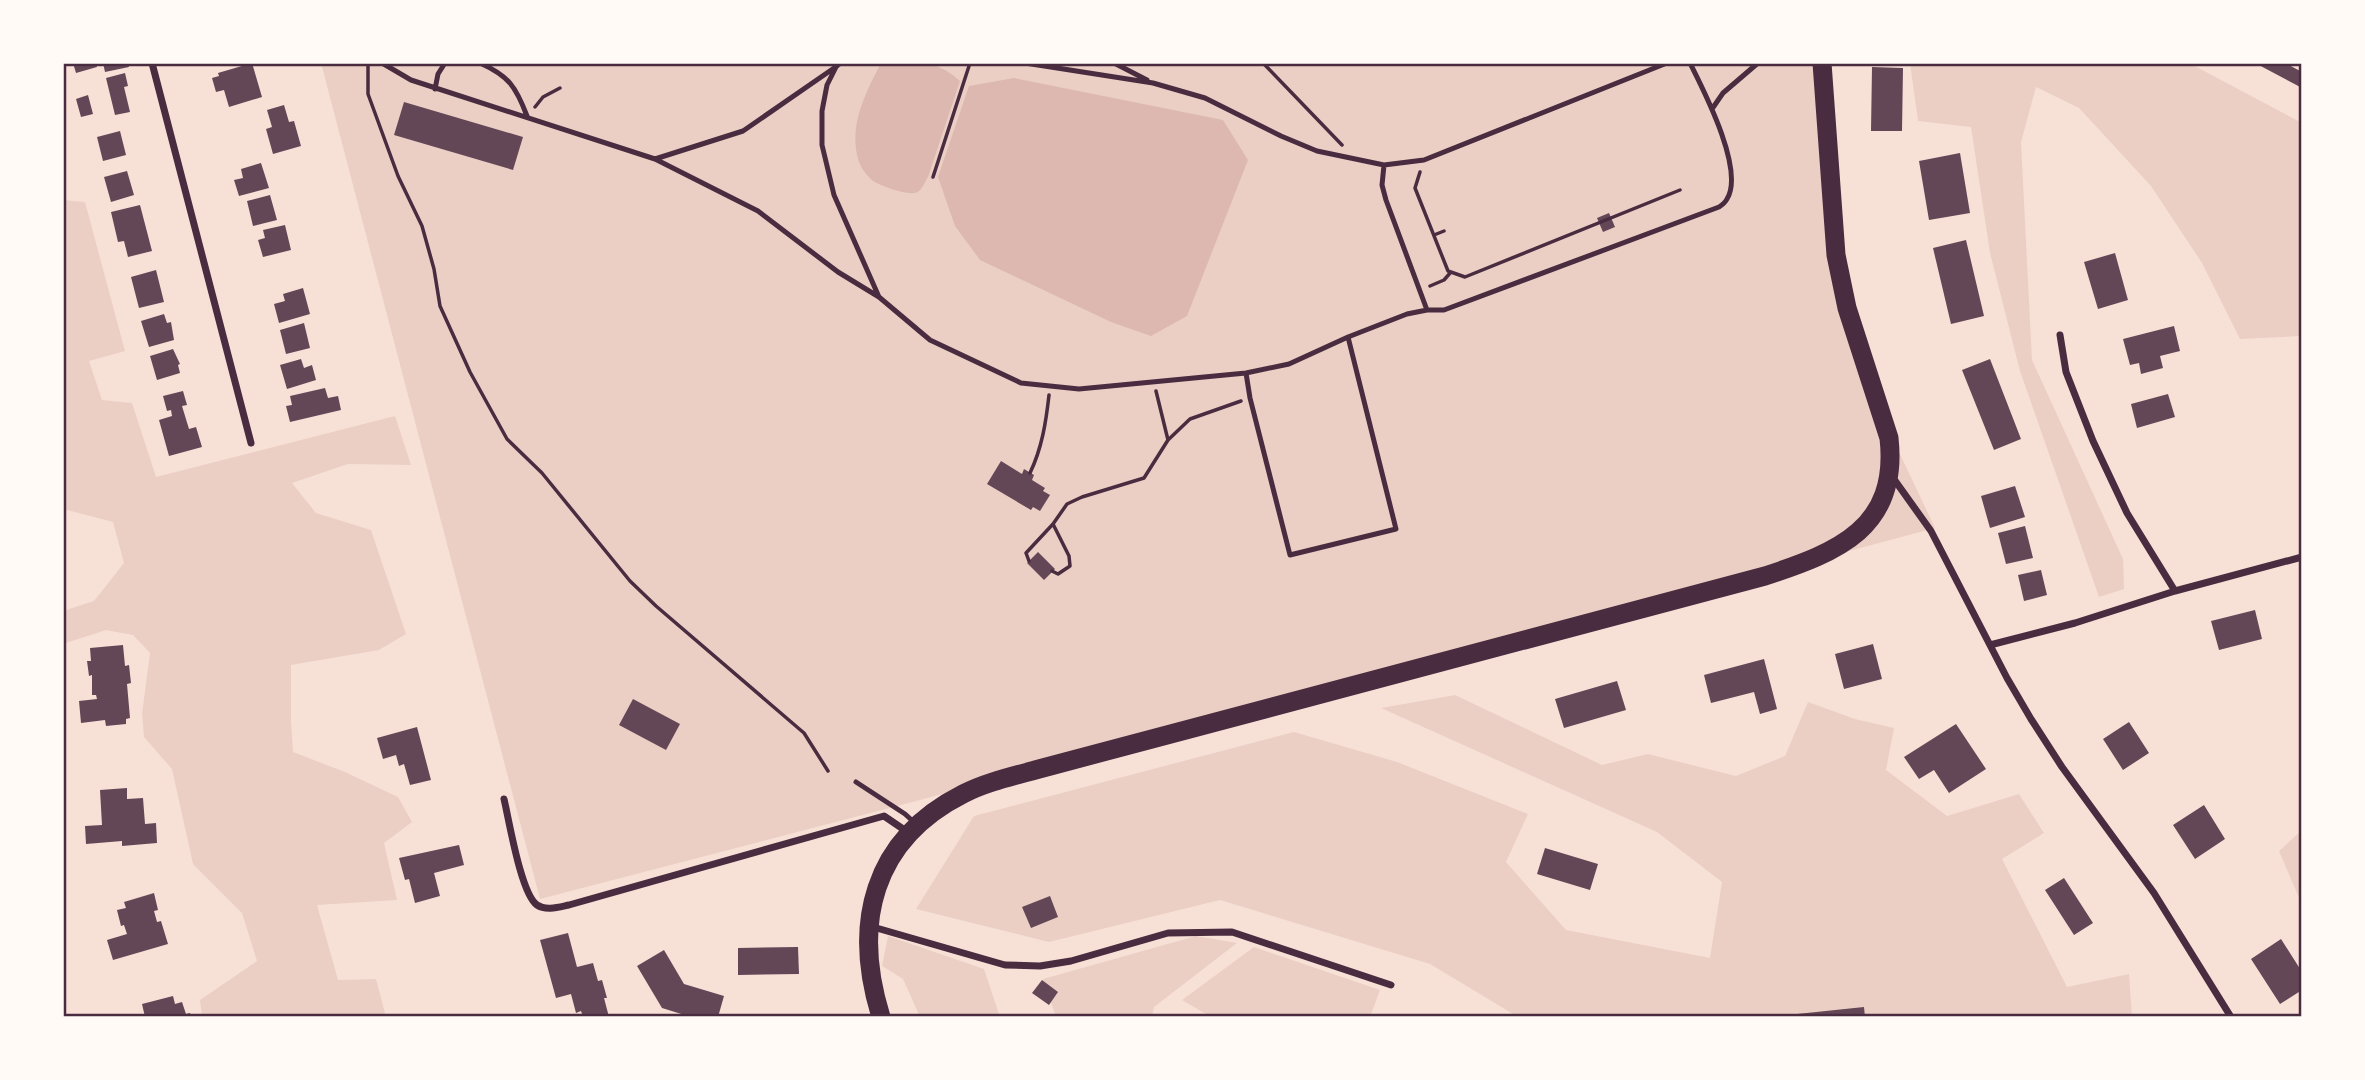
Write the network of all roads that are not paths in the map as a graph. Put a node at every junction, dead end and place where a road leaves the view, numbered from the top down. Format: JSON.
{"nodes":[{"id":1,"x":152,"y":63,"type":"edge"},
{"id":2,"x":382,"y":63,"type":"edge"},
{"id":3,"x":444,"y":63,"type":"edge"},
{"id":4,"x":480,"y":63,"type":"edge"},
{"id":5,"x":1025,"y":63,"type":"edge"},
{"id":6,"x":1114,"y":63,"type":"edge"},
{"id":7,"x":1668,"y":63,"type":"edge"},
{"id":8,"x":1690,"y":63,"type":"edge"},
{"id":9,"x":1758,"y":63,"type":"edge"},
{"id":10,"x":1822,"y":63,"type":"edge"},
{"id":11,"x":839,"y":64,"type":"edge"},
{"id":12,"x":1153,"y":82,"type":"junction"},
{"id":13,"x":435,"y":89,"type":"junction"},
{"id":14,"x":1712,"y":109,"type":"junction"},
{"id":15,"x":527,"y":116,"type":"junction"},
{"id":16,"x":655,"y":159,"type":"junction"},
{"id":17,"x":1384,"y":165,"type":"junction"},
{"id":18,"x":879,"y":298,"type":"junction"},
{"id":19,"x":1427,"y":310,"type":"junction"},
{"id":20,"x":2060,"y":335,"type":"dead end"},
{"id":21,"x":1348,"y":337,"type":"junction"},
{"id":22,"x":1246,"y":373,"type":"junction"},
{"id":23,"x":251,"y":443,"type":"dead end"},
{"id":24,"x":1891,"y":475,"type":"junction"},
{"id":25,"x":2298,"y":558,"type":"edge"},
{"id":26,"x":2175,"y":591,"type":"junction"},
{"id":27,"x":1990,"y":645,"type":"junction"},
{"id":28,"x":856,"y":782,"type":"dead end"},
{"id":29,"x":504,"y":799,"type":"dead end"},
{"id":30,"x":913,"y":828,"type":"junction"},
{"id":31,"x":869,"y":925,"type":"junction"},
{"id":32,"x":1391,"y":985,"type":"dead end"},
{"id":33,"x":881,"y":1017,"type":"edge"},
{"id":34,"x":2231,"y":1017,"type":"edge"}],
"edges":[{"from":1,"to":23,"type":"street"},
{"from":2,"to":13,"type":"lane"},
{"from":3,"to":13,"type":"lane"},
{"from":4,"to":15,"type":"lane"},
{"from":5,"to":12,"type":"lane"},
{"from":6,"to":12,"type":"lane"},
{"from":7,"to":17,"type":"lane"},
{"from":8,"to":14,"type":"lane"},
{"from":9,"to":14,"type":"lane"},
{"from":10,"to":24,"type":"highway"},
{"from":11,"to":16,"type":"lane"},
{"from":11,"to":18,"type":"lane"},
{"from":12,"to":17,"type":"lane"},
{"from":13,"to":15,"type":"lane"},
{"from":14,"to":19,"type":"lane"},
{"from":15,"to":16,"type":"lane"},
{"from":16,"to":18,"type":"lane"},
{"from":17,"to":19,"type":"lane"},
{"from":18,"to":22,"type":"lane"},
{"from":19,"to":21,"type":"lane"},
{"from":20,"to":26,"type":"street"},
{"from":21,"to":22,"type":"lane"},
{"from":21,"to":22,"type":"lane"},
{"from":24,"to":27,"type":"street"},
{"from":24,"to":30,"type":"highway"},
{"from":25,"to":26,"type":"street"},
{"from":26,"to":27,"type":"street"},
{"from":27,"to":34,"type":"street"},
{"from":28,"to":30,"type":"lane"},
{"from":29,"to":30,"type":"street"},
{"from":30,"to":31,"type":"highway"},
{"from":31,"to":32,"type":"street"},
{"from":31,"to":33,"type":"highway"}]}
